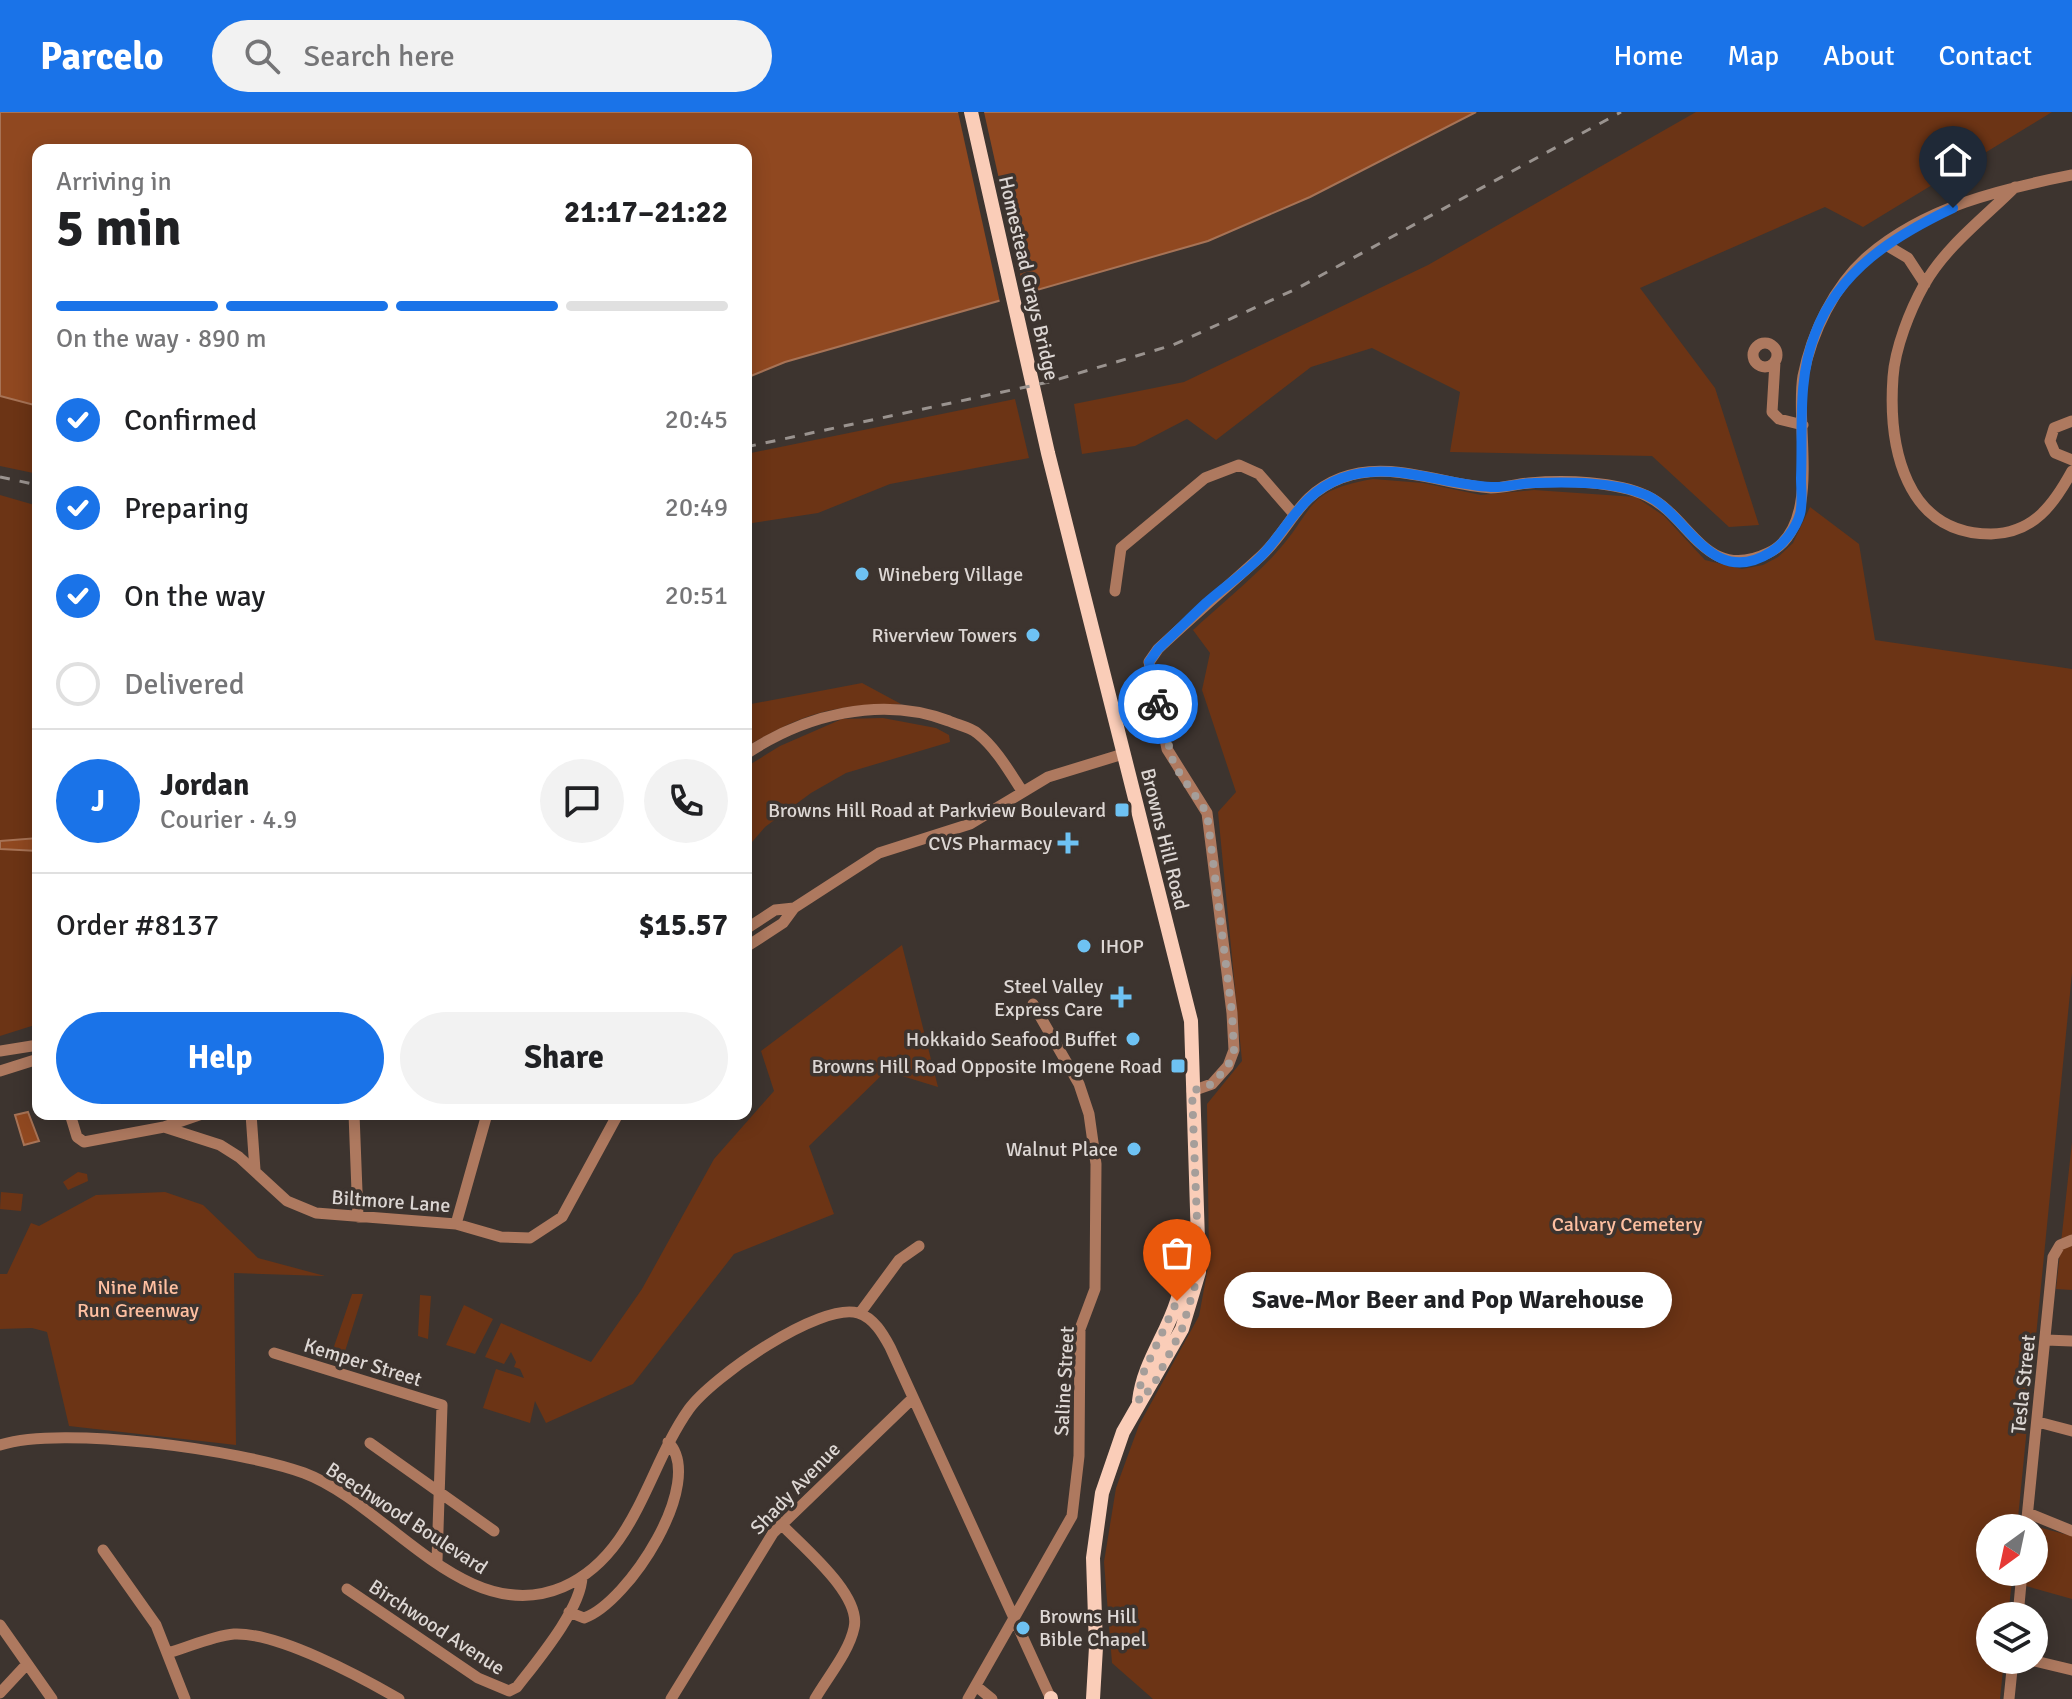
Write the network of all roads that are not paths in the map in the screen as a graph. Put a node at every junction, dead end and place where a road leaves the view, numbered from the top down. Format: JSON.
{"nodes":[{"id":1,"x":971,"y":112,"type":"edge"},
{"id":2,"x":2072,"y":175,"type":"edge"},
{"id":3,"x":2016,"y":187,"type":"junction"},
{"id":4,"x":1886,"y":245,"type":"junction"},
{"id":5,"x":1925,"y":284,"type":"junction"},
{"id":6,"x":1769,"y":364,"type":"dead end"},
{"id":7,"x":2072,"y":421,"type":"edge"},
{"id":8,"x":1803,"y":425,"type":"junction"},
{"id":9,"x":1048,"y":453,"type":"joint"},
{"id":10,"x":2072,"y":460,"type":"edge"},
{"id":11,"x":2072,"y":471,"type":"edge"},
{"id":12,"x":1293,"y":513,"type":"junction"},
{"id":13,"x":1115,"y":591,"type":"dead end"},
{"id":14,"x":752,"y":750,"type":"edge"},
{"id":15,"x":1123,"y":754,"type":"junction"},
{"id":16,"x":1022,"y":791,"type":"junction"},
{"id":17,"x":794,"y":908,"type":"junction"},
{"id":18,"x":752,"y":925,"type":"edge"},
{"id":19,"x":752,"y":943,"type":"edge"},
{"id":20,"x":1033,"y":1004,"type":"dead end"},
{"id":21,"x":32,"y":1046,"type":"edge"},
{"id":22,"x":0,"y":1051,"type":"edge"},
{"id":23,"x":32,"y":1061,"type":"edge"},
{"id":24,"x":0,"y":1071,"type":"edge"},
{"id":25,"x":1192,"y":1091,"type":"junction"},
{"id":26,"x":72,"y":1120,"type":"edge"},
{"id":27,"x":184,"y":1120,"type":"edge"},
{"id":28,"x":251,"y":1120,"type":"edge"},
{"id":29,"x":354,"y":1120,"type":"edge"},
{"id":30,"x":485,"y":1120,"type":"edge"},
{"id":31,"x":615,"y":1120,"type":"edge"},
{"id":32,"x":164,"y":1127,"type":"junction"},
{"id":33,"x":255,"y":1171,"type":"junction"},
{"id":34,"x":358,"y":1217,"type":"junction"},
{"id":35,"x":456,"y":1224,"type":"junction"},
{"id":36,"x":2066,"y":1243,"type":"edge"},
{"id":37,"x":919,"y":1246,"type":"dead end"},
{"id":38,"x":860,"y":1313,"type":"junction"},
{"id":39,"x":2046,"y":1340,"type":"junction"},
{"id":40,"x":2072,"y":1341,"type":"edge"},
{"id":41,"x":274,"y":1353,"type":"dead end"},
{"id":42,"x":913,"y":1398,"type":"junction"},
{"id":43,"x":2038,"y":1422,"type":"junction"},
{"id":44,"x":2072,"y":1431,"type":"edge"},
{"id":45,"x":668,"y":1442,"type":"junction"},
{"id":46,"x":370,"y":1443,"type":"dead end"},
{"id":47,"x":0,"y":1445,"type":"edge"},
{"id":48,"x":439,"y":1490,"type":"junction"},
{"id":49,"x":2028,"y":1513,"type":"joint"},
{"id":50,"x":781,"y":1524,"type":"junction"},
{"id":51,"x":494,"y":1531,"type":"dead end"},
{"id":52,"x":2072,"y":1531,"type":"edge"},
{"id":53,"x":103,"y":1550,"type":"dead end"},
{"id":54,"x":437,"y":1561,"type":"junction"},
{"id":55,"x":582,"y":1577,"type":"junction"},
{"id":56,"x":347,"y":1589,"type":"dead end"},
{"id":57,"x":569,"y":1612,"type":"junction"},
{"id":58,"x":1015,"y":1621,"type":"junction"},
{"id":59,"x":0,"y":1625,"type":"edge"},
{"id":60,"x":168,"y":1653,"type":"junction"},
{"id":61,"x":27,"y":1664,"type":"junction"},
{"id":62,"x":2048,"y":1664,"type":"edge"},
{"id":63,"x":2072,"y":1670,"type":"edge"},
{"id":64,"x":2012,"y":1674,"type":"edge"},
{"id":65,"x":976,"y":1686,"type":"junction"},
{"id":66,"x":0,"y":1693,"type":"edge"},
{"id":67,"x":1092,"y":1697,"type":"edge"},
{"id":68,"x":52,"y":1699,"type":"edge"},
{"id":69,"x":185,"y":1699,"type":"edge"},
{"id":70,"x":399,"y":1699,"type":"edge"},
{"id":71,"x":671,"y":1699,"type":"edge"},
{"id":72,"x":815,"y":1699,"type":"edge"},
{"id":73,"x":968,"y":1699,"type":"edge"},
{"id":74,"x":992,"y":1699,"type":"edge"},
{"id":75,"x":1051,"y":1699,"type":"edge"},
{"id":76,"x":2009,"y":1699,"type":"edge"}],
"edges":[{"from":1,"to":9,"type":"main road","name":"Homestead Grays Bridge"},
{"from":2,"to":3,"type":"street"},
{"from":3,"to":4,"type":"street"},
{"from":3,"to":5,"type":"street"},
{"from":4,"to":5,"type":"street"},
{"from":4,"to":8,"type":"street"},
{"from":5,"to":11,"type":"street"},
{"from":6,"to":8,"type":"street"},
{"from":7,"to":10,"type":"street"},
{"from":8,"to":12,"type":"street"},
{"from":9,"to":15,"type":"main road","name":"Browns Hill Road"},
{"from":12,"to":13,"type":"street"},
{"from":12,"to":25,"type":"street"},
{"from":14,"to":16,"type":"street"},
{"from":15,"to":16,"type":"street"},
{"from":15,"to":25,"type":"main road","name":"Browns Hill Road"},
{"from":16,"to":17,"type":"street"},
{"from":17,"to":18,"type":"street"},
{"from":17,"to":19,"type":"street"},
{"from":20,"to":58,"type":"street","name":"Saline Street"},
{"from":21,"to":22,"type":"street"},
{"from":23,"to":24,"type":"street"},
{"from":25,"to":67,"type":"main road","name":"Browns Hill Road"},
{"from":26,"to":32,"type":"street"},
{"from":27,"to":32,"type":"street"},
{"from":28,"to":33,"type":"street"},
{"from":29,"to":34,"type":"street"},
{"from":30,"to":35,"type":"street"},
{"from":31,"to":35,"type":"street","name":"Biltmore Lane"},
{"from":32,"to":33,"type":"street","name":"Biltmore Lane"},
{"from":33,"to":34,"type":"street","name":"Biltmore Lane"},
{"from":34,"to":35,"type":"street","name":"Biltmore Lane"},
{"from":36,"to":39,"type":"street","name":"Tesla Street"},
{"from":37,"to":38,"type":"street"},
{"from":38,"to":42,"type":"street"},
{"from":38,"to":45,"type":"street","name":"Beechwood Boulevard"},
{"from":39,"to":40,"type":"street"},
{"from":39,"to":43,"type":"street","name":"Tesla Street"},
{"from":41,"to":48,"type":"street","name":"Kemper Street"},
{"from":42,"to":50,"type":"street","name":"Shady Avenue"},
{"from":42,"to":58,"type":"street"},
{"from":43,"to":44,"type":"street"},
{"from":43,"to":49,"type":"street","name":"Tesla Street"},
{"from":45,"to":55,"type":"street","name":"Beechwood Boulevard"},
{"from":45,"to":57,"type":"street"},
{"from":46,"to":48,"type":"street"},
{"from":47,"to":54,"type":"street","name":"Beechwood Boulevard"},
{"from":48,"to":51,"type":"street"},
{"from":48,"to":54,"type":"street"},
{"from":49,"to":52,"type":"street"},
{"from":50,"to":71,"type":"street","name":"Shady Avenue"},
{"from":50,"to":72,"type":"street"},
{"from":53,"to":60,"type":"street"},
{"from":54,"to":55,"type":"street","name":"Beechwood Boulevard"},
{"from":55,"to":57,"type":"street"},
{"from":56,"to":57,"type":"street","name":"Birchwood Avenue"},
{"from":58,"to":65,"type":"street","name":"Saline Street"},
{"from":58,"to":75,"type":"street"},
{"from":59,"to":61,"type":"street"},
{"from":60,"to":69,"type":"street"},
{"from":60,"to":70,"type":"street"},
{"from":61,"to":66,"type":"street"},
{"from":61,"to":68,"type":"street"},
{"from":62,"to":63,"type":"street"},
{"from":64,"to":76,"type":"street"},
{"from":65,"to":73,"type":"street","name":"Saline Street"},
{"from":65,"to":74,"type":"street"}]}
